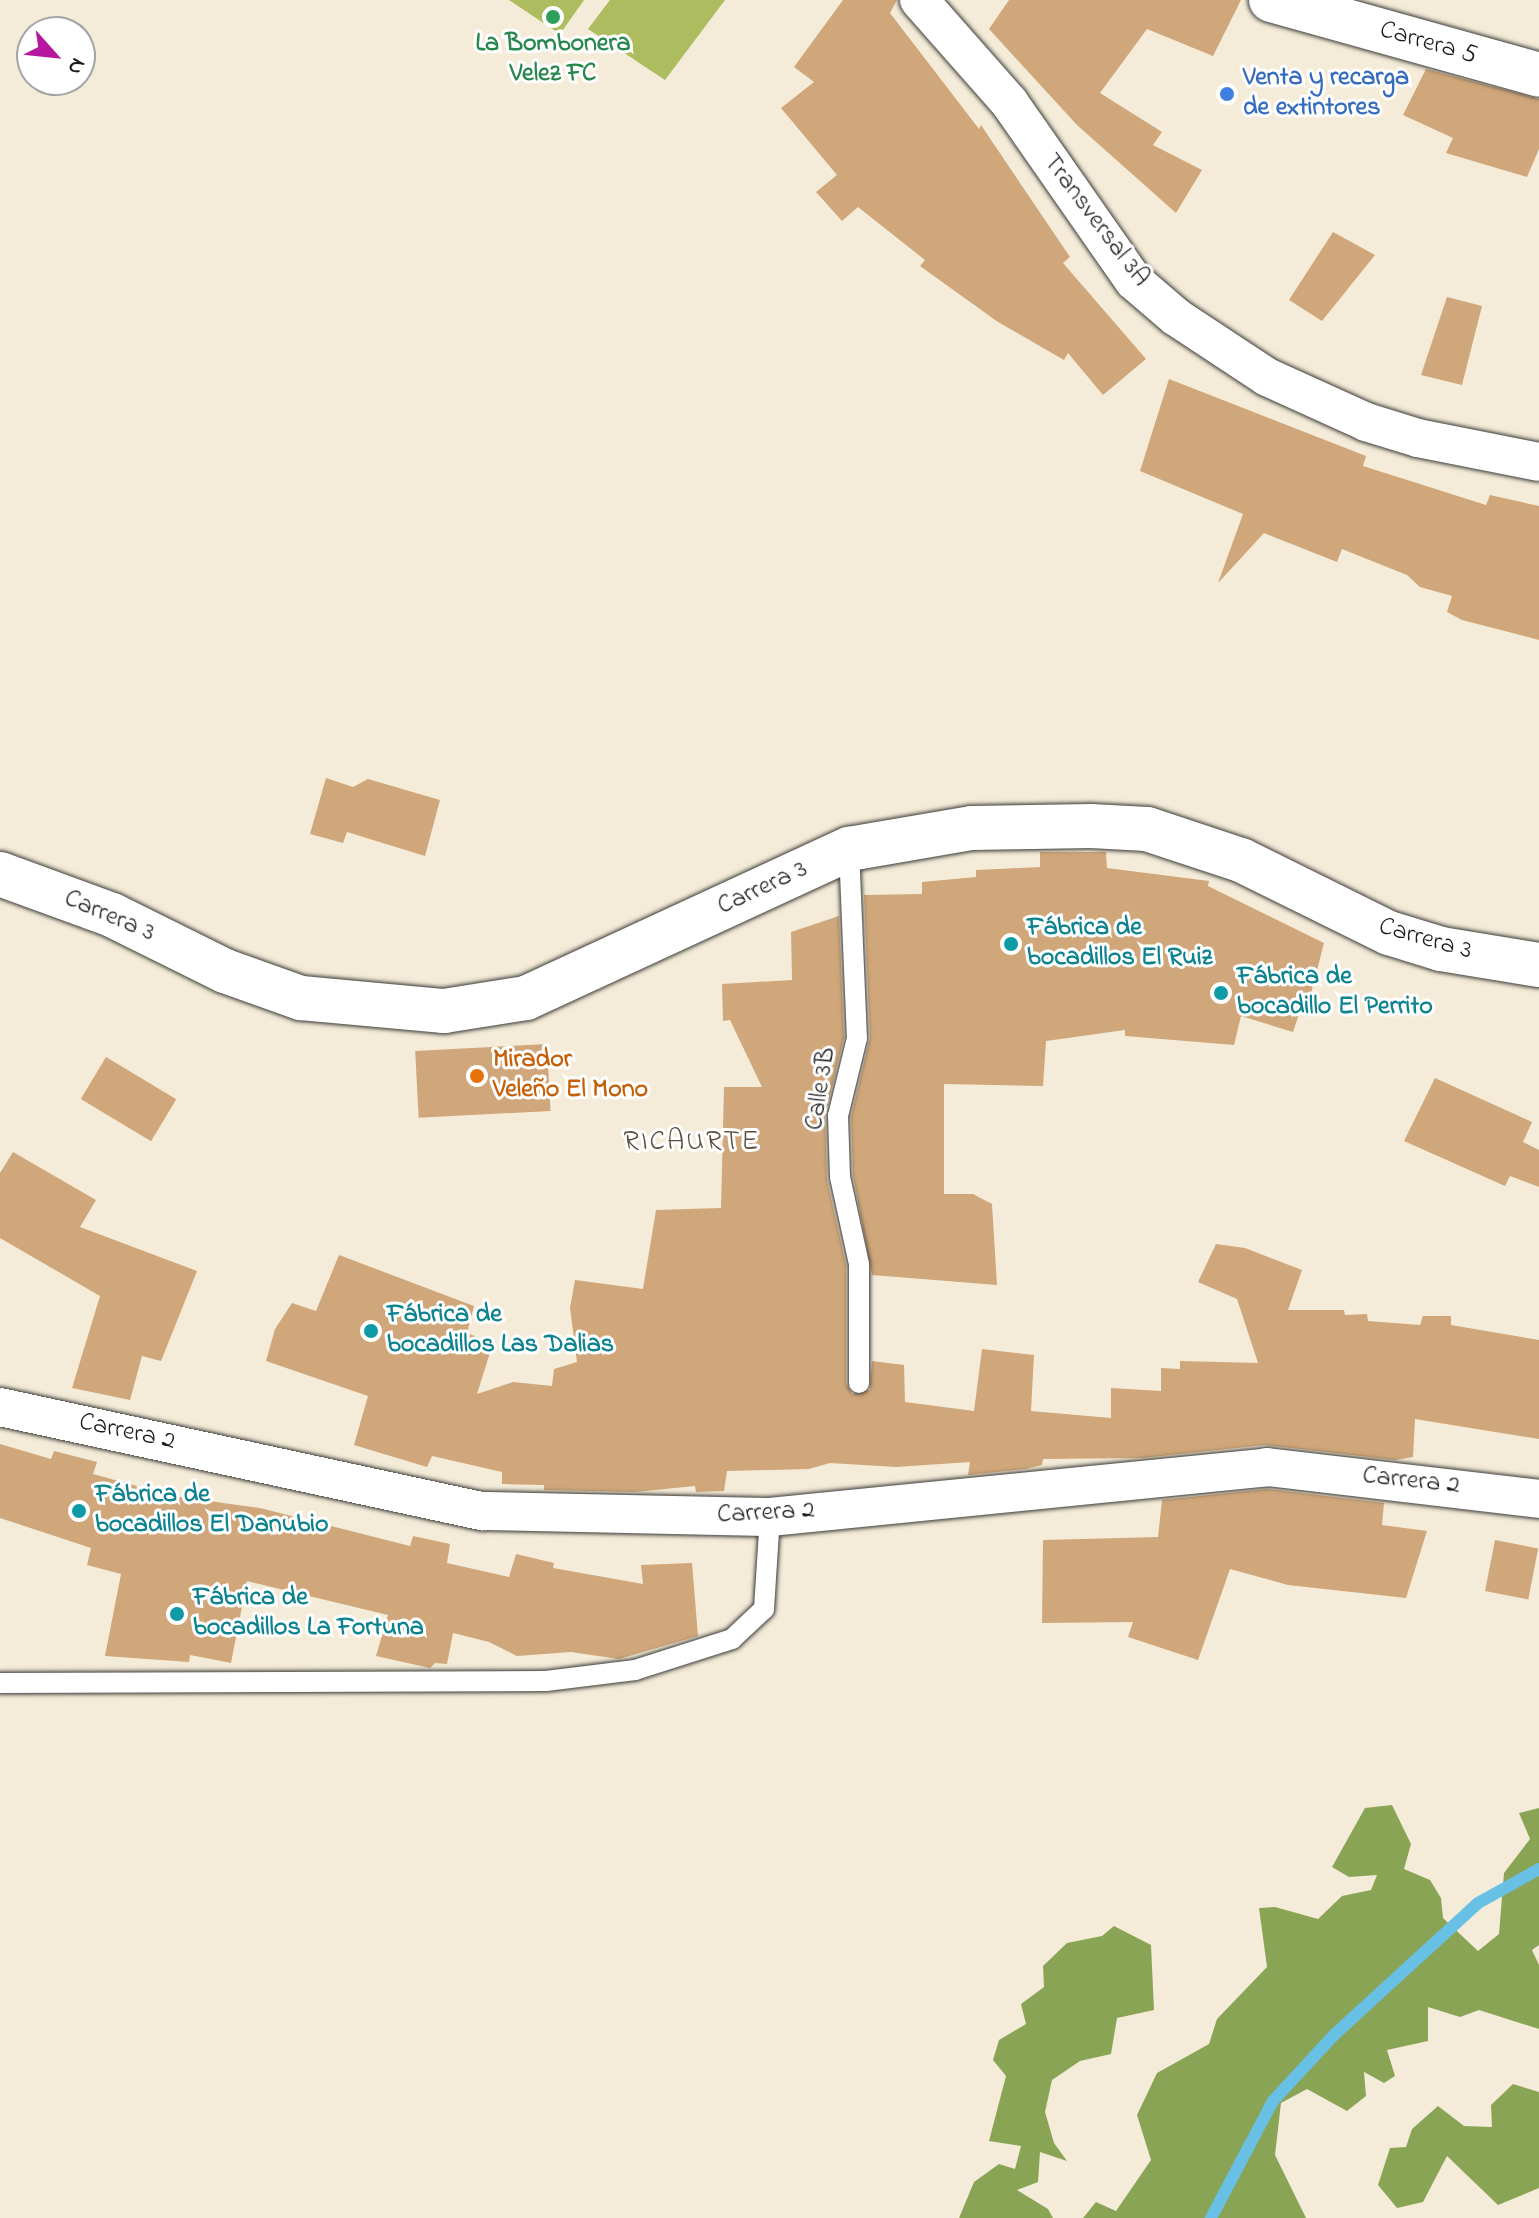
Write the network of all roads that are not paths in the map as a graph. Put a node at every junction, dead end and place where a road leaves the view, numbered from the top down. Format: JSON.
{"nodes":[{"id":1,"x":919,"y":0,"type":"edge"},
{"id":2,"x":1271,"y":0,"type":"edge"},
{"id":3,"x":1539,"y":75,"type":"edge"},
{"id":4,"x":1539,"y":462,"type":"edge"},
{"id":5,"x":849,"y":849,"type":"junction"},
{"id":6,"x":0,"y":874,"type":"edge"},
{"id":7,"x":1539,"y":965,"type":"edge"},
{"id":8,"x":859,"y":1383,"type":"dead end"},
{"id":9,"x":0,"y":1407,"type":"edge"},
{"id":10,"x":1539,"y":1499,"type":"edge"},
{"id":11,"x":770,"y":1517,"type":"junction"},
{"id":12,"x":0,"y":1683,"type":"edge"}],
"edges":[{"from":1,"to":4,"type":"street","name":"Transversal 3A"},
{"from":2,"to":3,"type":"main road","name":"Carrera 5"},
{"from":5,"to":6,"type":"main road","name":"Carrera 3"},
{"from":5,"to":7,"type":"main road","name":"Carrera 3"},
{"from":5,"to":8,"type":"lane","name":"Calle 3B"},
{"from":9,"to":11,"type":"street","name":"Carrera 2"},
{"from":10,"to":11,"type":"street","name":"Carrera 2"},
{"from":11,"to":12,"type":"lane"}]}
